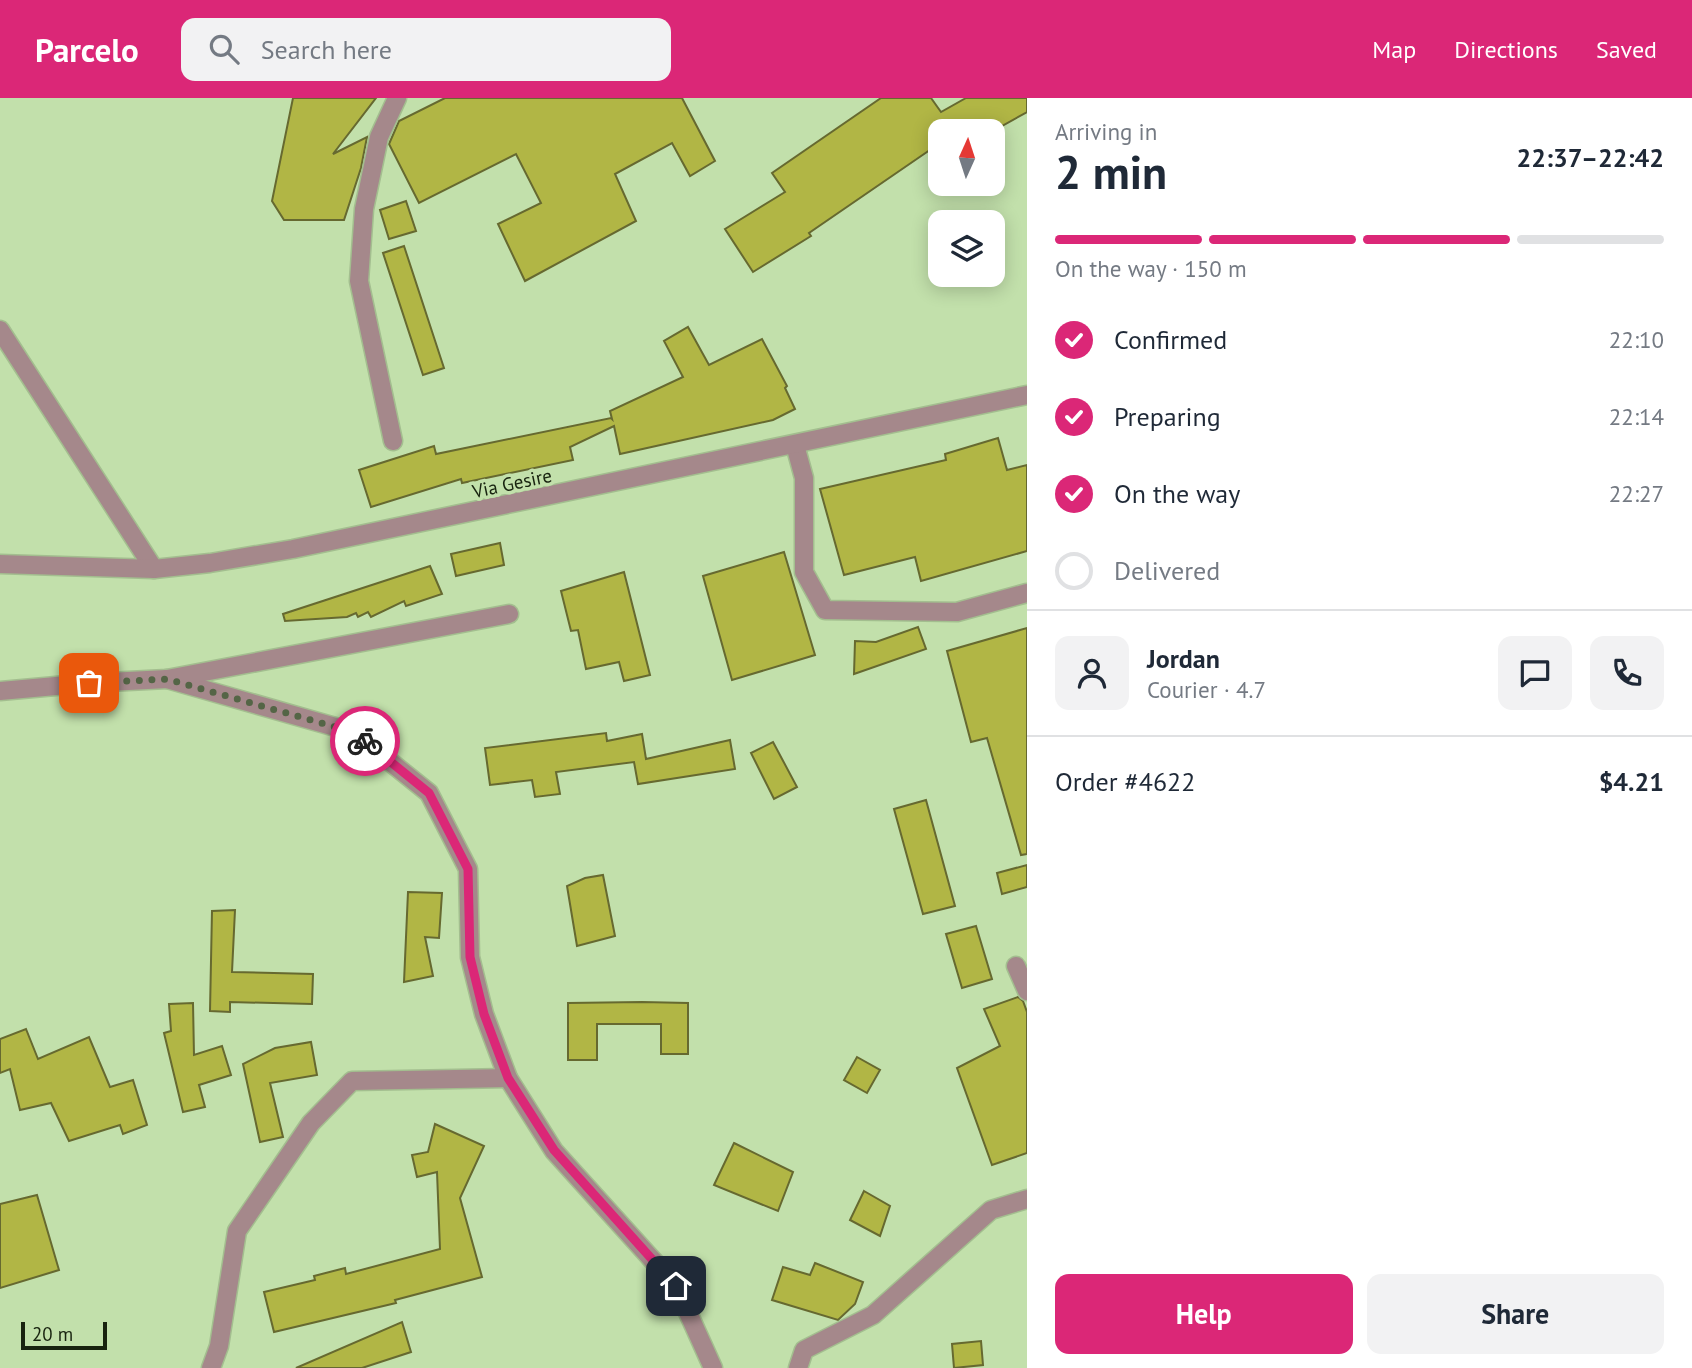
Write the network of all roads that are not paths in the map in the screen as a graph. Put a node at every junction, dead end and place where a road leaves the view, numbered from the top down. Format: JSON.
{"nodes":[{"id":1,"x":397,"y":98,"type":"edge"},
{"id":2,"x":0,"y":330,"type":"edge"},
{"id":3,"x":1027,"y":395,"type":"edge"},
{"id":4,"x":393,"y":441,"type":"dead end"},
{"id":5,"x":795,"y":445,"type":"junction"},
{"id":6,"x":0,"y":564,"type":"edge"},
{"id":7,"x":154,"y":569,"type":"junction"},
{"id":8,"x":1027,"y":593,"type":"edge"},
{"id":9,"x":509,"y":614,"type":"dead end"},
{"id":10,"x":167,"y":679,"type":"junction"},
{"id":11,"x":0,"y":691,"type":"edge"},
{"id":12,"x":1016,"y":966,"type":"dead end"},
{"id":13,"x":1027,"y":991,"type":"edge"},
{"id":14,"x":508,"y":1078,"type":"junction"},
{"id":15,"x":1027,"y":1199,"type":"edge"},
{"id":16,"x":211,"y":1368,"type":"edge"},
{"id":17,"x":713,"y":1368,"type":"edge"},
{"id":18,"x":798,"y":1368,"type":"edge"}],
"edges":[{"from":1,"to":4,"type":"street"},
{"from":2,"to":7,"type":"street"},
{"from":3,"to":5,"type":"street","name":"Via Gesire"},
{"from":5,"to":7,"type":"street","name":"Via Gesire"},
{"from":5,"to":8,"type":"street"},
{"from":6,"to":7,"type":"street","name":"Via Gesire"},
{"from":9,"to":10,"type":"street"},
{"from":10,"to":11,"type":"street"},
{"from":10,"to":14,"type":"street"},
{"from":12,"to":13,"type":"street"},
{"from":14,"to":16,"type":"street"},
{"from":14,"to":17,"type":"street"},
{"from":15,"to":18,"type":"street"}]}
